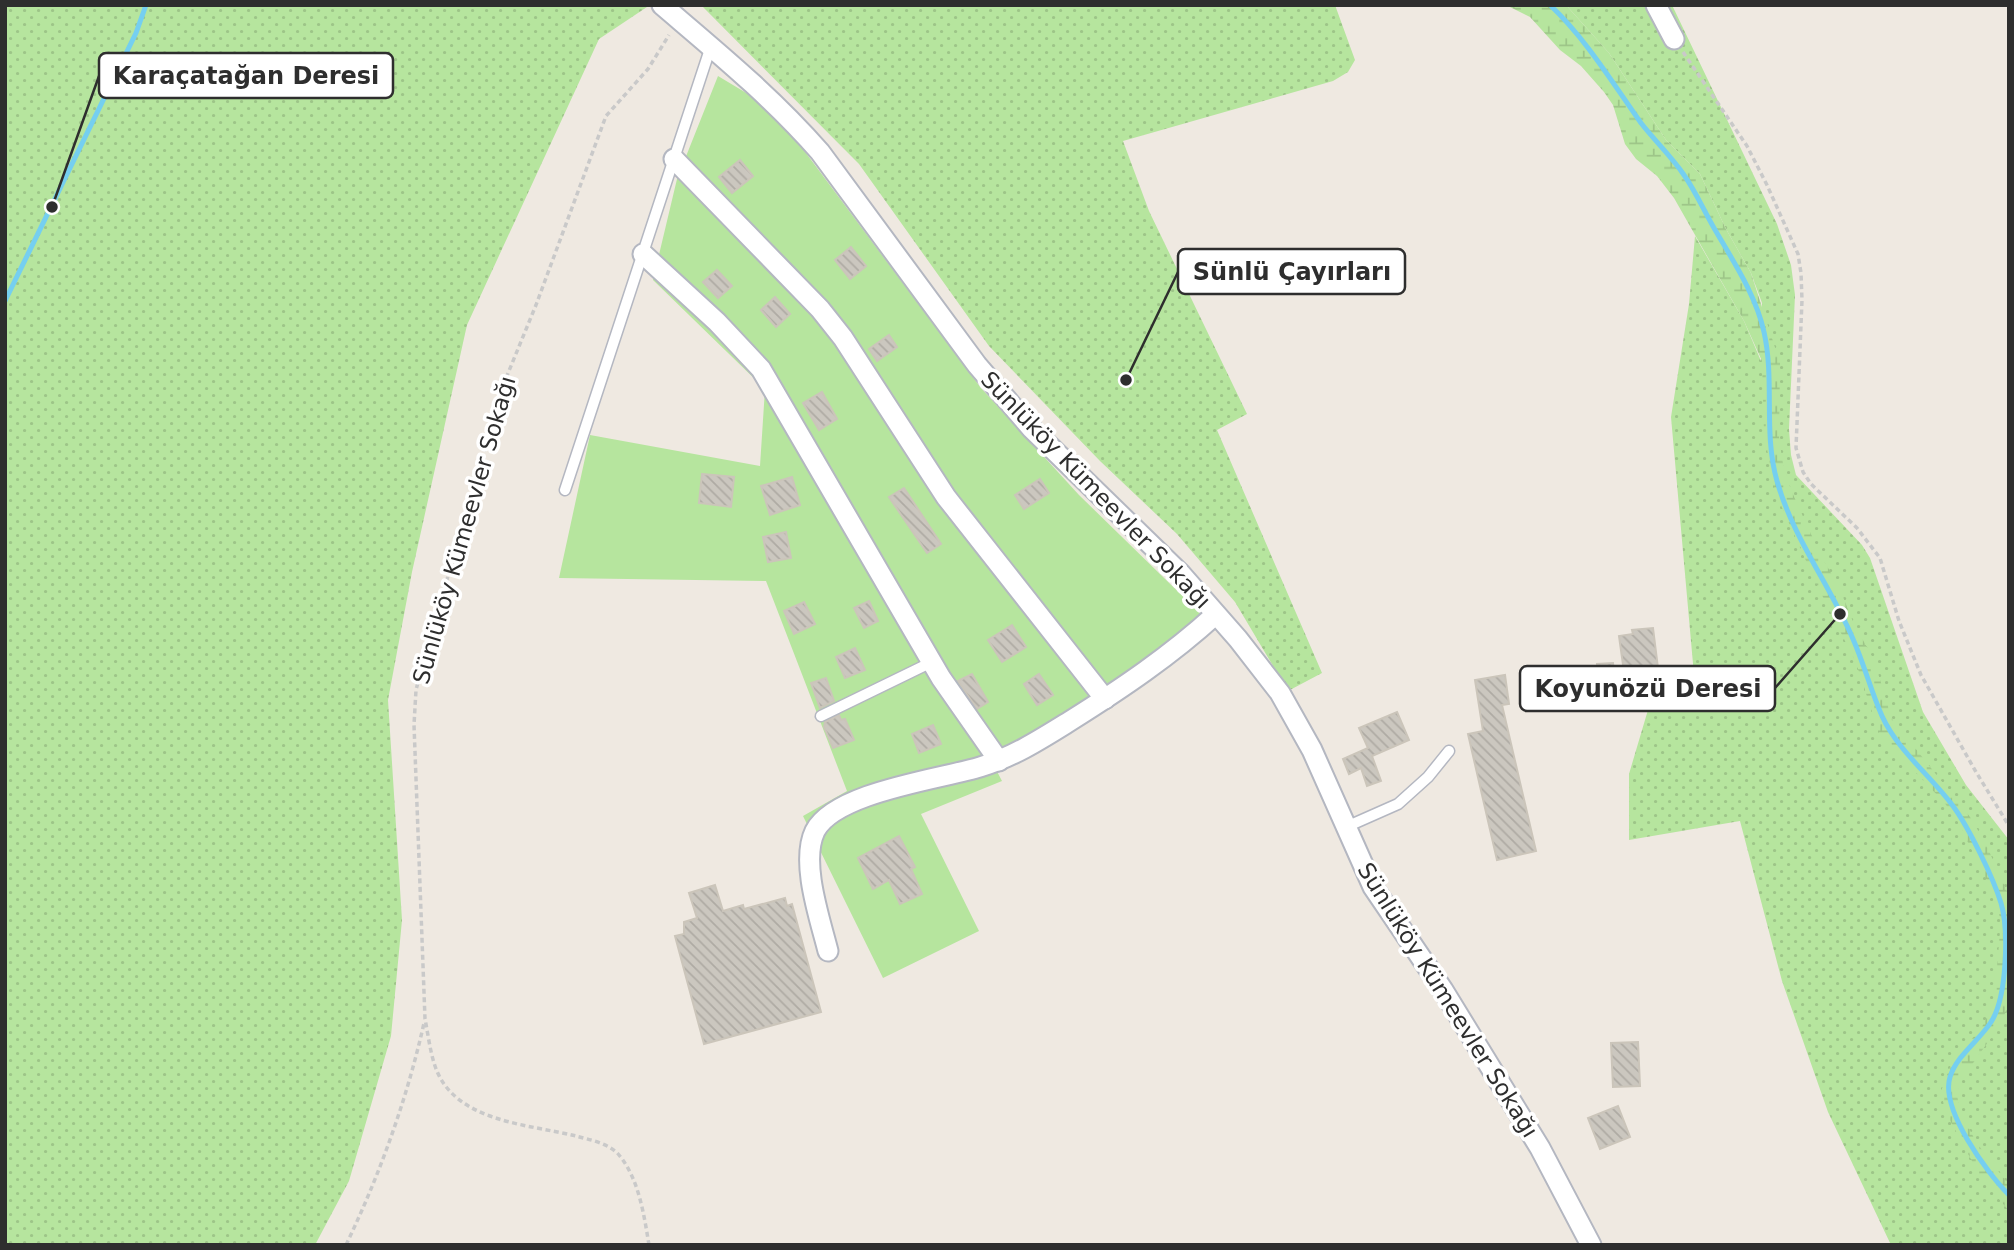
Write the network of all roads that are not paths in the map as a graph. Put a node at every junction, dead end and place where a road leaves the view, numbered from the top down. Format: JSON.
{"nodes":[{"id":1,"x":1656,"y":5,"type":"edge"},
{"id":2,"x":669,"y":11,"type":"edge"},
{"id":3,"x":1674,"y":39,"type":"road end"},
{"id":4,"x":711,"y":46,"type":"junction"},
{"id":5,"x":674,"y":159,"type":"junction"},
{"id":6,"x":643,"y":254,"type":"junction"},
{"id":7,"x":565,"y":491,"type":"dead end"},
{"id":8,"x":1215,"y":615,"type":"junction"},
{"id":9,"x":932,"y":662,"type":"junction"},
{"id":10,"x":1105,"y":699,"type":"junction"},
{"id":11,"x":821,"y":716,"type":"dead end"},
{"id":12,"x":1449,"y":751,"type":"dead end"},
{"id":13,"x":999,"y":761,"type":"junction"},
{"id":14,"x":1346,"y":827,"type":"junction"},
{"id":15,"x":828,"y":951,"type":"dead end"},
{"id":16,"x":1591,"y":1245,"type":"edge"}],
"edges":[{"from":1,"to":3,"type":"street"},
{"from":2,"to":4,"type":"street","name":"Sünlüköy Kümeevler Sokağı"},
{"from":4,"to":5,"type":"lane"},
{"from":4,"to":8,"type":"street","name":"Sünlüköy Kümeevler Sokağı"},
{"from":5,"to":6,"type":"lane"},
{"from":5,"to":10,"type":"street"},
{"from":6,"to":7,"type":"lane"},
{"from":6,"to":9,"type":"street"},
{"from":8,"to":10,"type":"street","name":"Sünlüköy Kümeevler Sokağı"},
{"from":8,"to":14,"type":"street","name":"Sünlüköy Kümeevler Sokağı"},
{"from":9,"to":11,"type":"lane"},
{"from":9,"to":13,"type":"street"},
{"from":10,"to":13,"type":"street","name":"Sünlüköy Kümeevler Sokağı"},
{"from":12,"to":14,"type":"lane"},
{"from":13,"to":15,"type":"street","name":"Sünlüköy Kümeevler Sokağı"},
{"from":14,"to":16,"type":"street","name":"Sünlüköy Kümeevler Sokağı"}]}
